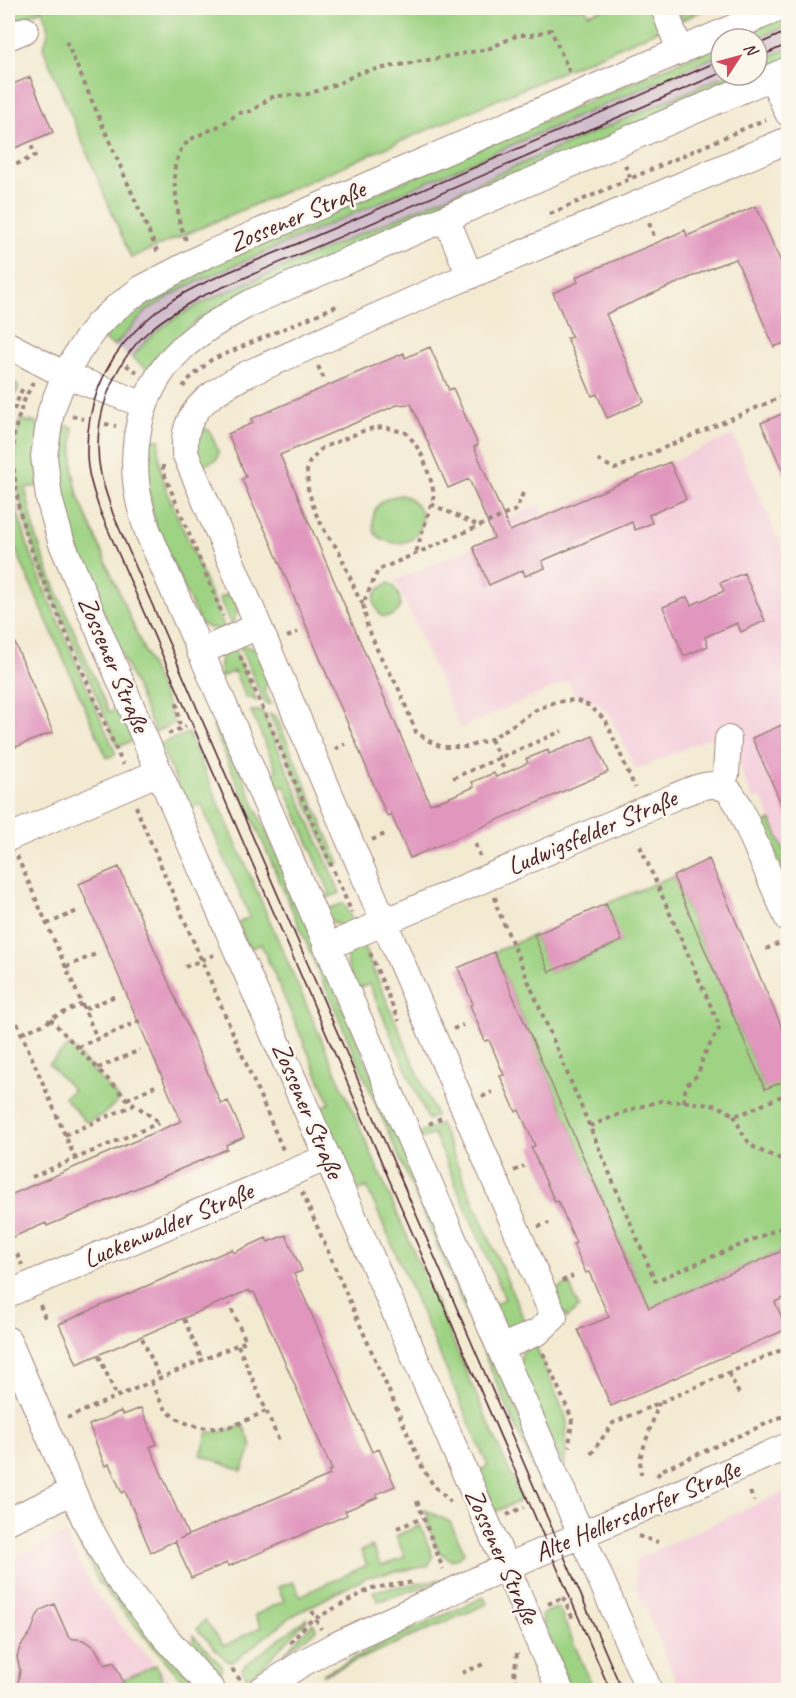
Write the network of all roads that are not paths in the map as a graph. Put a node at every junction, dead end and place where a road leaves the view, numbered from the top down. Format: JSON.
{"nodes":[{"id":1,"x":664,"y":8,"type":"edge"},
{"id":2,"x":779,"y":8,"type":"edge"},
{"id":3,"x":680,"y":51,"type":"junction"},
{"id":4,"x":780,"y":74,"type":"edge"},
{"id":5,"x":788,"y":112,"type":"edge"},
{"id":6,"x":789,"y":140,"type":"edge"},
{"id":7,"x":446,"y":218,"type":"junction"},
{"id":8,"x":470,"y":276,"type":"junction"},
{"id":9,"x":8,"y":345,"type":"edge"},
{"id":10,"x":65,"y":375,"type":"junction"},
{"id":11,"x":145,"y":405,"type":"junction"},
{"id":12,"x":258,"y":626,"type":"junction"},
{"id":13,"x":200,"y":651,"type":"junction"},
{"id":14,"x":728,"y":739,"type":"dead end"},
{"id":15,"x":159,"y":772,"type":"junction"},
{"id":16,"x":720,"y":787,"type":"junction"},
{"id":17,"x":12,"y":847,"type":"edge"},
{"id":18,"x":789,"y":919,"type":"edge"},
{"id":19,"x":372,"y":927,"type":"junction"},
{"id":20,"x":327,"y":947,"type":"junction"},
{"id":21,"x":328,"y":1157,"type":"junction"},
{"id":22,"x":8,"y":1294,"type":"edge"},
{"id":23,"x":8,"y":1340,"type":"edge"},
{"id":24,"x":500,"y":1348,"type":"junction"},
{"id":25,"x":789,"y":1446,"type":"edge"},
{"id":26,"x":72,"y":1492,"type":"junction"},
{"id":27,"x":8,"y":1521,"type":"edge"},
{"id":28,"x":582,"y":1534,"type":"junction"},
{"id":29,"x":507,"y":1567,"type":"junction"},
{"id":30,"x":252,"y":1687,"type":"edge"},
{"id":31,"x":212,"y":1690,"type":"edge"},
{"id":32,"x":560,"y":1690,"type":"edge"},
{"id":33,"x":649,"y":1690,"type":"edge"}],
"edges":[{"from":1,"to":3,"type":"street"},
{"from":2,"to":3,"type":"street","name":"Zossener Straße"},
{"from":3,"to":10,"type":"street","name":"Zossener Straße"},
{"from":4,"to":5,"type":"street"},
{"from":4,"to":7,"type":"street"},
{"from":6,"to":8,"type":"street"},
{"from":7,"to":8,"type":"street"},
{"from":7,"to":11,"type":"street"},
{"from":8,"to":12,"type":"street"},
{"from":9,"to":10,"type":"street"},
{"from":10,"to":11,"type":"street"},
{"from":10,"to":15,"type":"street","name":"Zossener Straße"},
{"from":11,"to":13,"type":"street"},
{"from":12,"to":13,"type":"street"},
{"from":12,"to":19,"type":"street"},
{"from":13,"to":20,"type":"street"},
{"from":14,"to":16,"type":"street"},
{"from":15,"to":17,"type":"street"},
{"from":15,"to":21,"type":"street","name":"Zossener Straße"},
{"from":16,"to":18,"type":"street"},
{"from":16,"to":19,"type":"street","name":"Ludwigsfelder Straße"},
{"from":19,"to":20,"type":"street","name":"Ludwigsfelder Straße"},
{"from":19,"to":24,"type":"street"},
{"from":20,"to":24,"type":"street"},
{"from":21,"to":22,"type":"street","name":"Luckenwalder Straße"},
{"from":21,"to":29,"type":"street","name":"Zossener Straße"},
{"from":23,"to":26,"type":"street"},
{"from":24,"to":28,"type":"street"},
{"from":25,"to":28,"type":"street","name":"Alte Hellersdorfer Straße"},
{"from":26,"to":27,"type":"street"},
{"from":26,"to":31,"type":"street"},
{"from":28,"to":29,"type":"street","name":"Alte Hellersdorfer Straße"},
{"from":28,"to":33,"type":"street"},
{"from":29,"to":30,"type":"street","name":"Alte Hellersdorfer Straße"},
{"from":29,"to":32,"type":"street","name":"Zossener Straße"}]}
